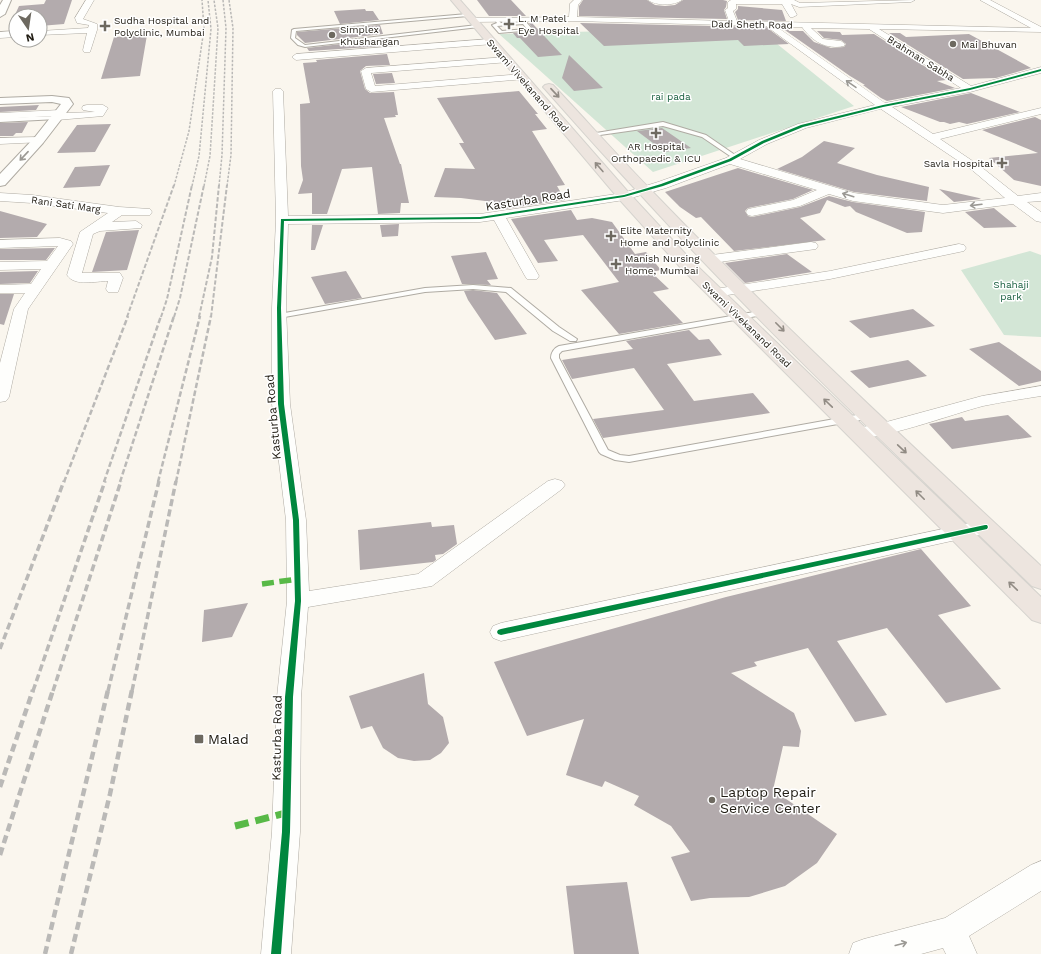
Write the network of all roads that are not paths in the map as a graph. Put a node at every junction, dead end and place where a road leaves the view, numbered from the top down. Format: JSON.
{"nodes":[{"id":1,"x":90,"y":0,"type":"edge"},
{"id":2,"x":455,"y":0,"type":"edge"},
{"id":3,"x":578,"y":0,"type":"edge"},
{"id":4,"x":652,"y":0,"type":"edge"},
{"id":5,"x":678,"y":0,"type":"edge"},
{"id":6,"x":788,"y":0,"type":"edge"},
{"id":7,"x":911,"y":0,"type":"edge"},
{"id":8,"x":1004,"y":0,"type":"edge"},
{"id":9,"x":987,"y":2,"type":"edge"},
{"id":10,"x":481,"y":10,"type":"dead end"},
{"id":11,"x":573,"y":19,"type":"junction"},
{"id":12,"x":472,"y":21,"type":"junction"},
{"id":13,"x":734,"y":24,"type":"junction"},
{"id":14,"x":496,"y":25,"type":"junction"},
{"id":15,"x":769,"y":25,"type":"junction"},
{"id":16,"x":801,"y":26,"type":"junction"},
{"id":17,"x":872,"y":28,"type":"junction"},
{"id":18,"x":93,"y":30,"type":"junction"},
{"id":19,"x":1038,"y":32,"type":"edge"},
{"id":20,"x":48,"y":33,"type":"edge"},
{"id":21,"x":490,"y":42,"type":"junction"},
{"id":22,"x":508,"y":43,"type":"dead end"},
{"id":23,"x":841,"y":44,"type":"dead end"},
{"id":24,"x":813,"y":45,"type":"dead end"},
{"id":25,"x":826,"y":45,"type":"junction"},
{"id":26,"x":87,"y":50,"type":"dead end"},
{"id":27,"x":296,"y":57,"type":"dead end"},
{"id":28,"x":506,"y":60,"type":"junction"},
{"id":29,"x":476,"y":63,"type":"junction"},
{"id":30,"x":1041,"y":70,"type":"edge"},
{"id":31,"x":522,"y":77,"type":"junction"},
{"id":32,"x":540,"y":77,"type":"dead end"},
{"id":33,"x":488,"y":80,"type":"junction"},
{"id":34,"x":970,"y":89,"type":"junction"},
{"id":35,"x":278,"y":91,"type":"dead end"},
{"id":36,"x":0,"y":102,"type":"edge"},
{"id":37,"x":0,"y":106,"type":"edge"},
{"id":38,"x":883,"y":106,"type":"junction"},
{"id":39,"x":87,"y":108,"type":"dead end"},
{"id":40,"x":1041,"y":110,"type":"edge"},
{"id":41,"x":42,"y":114,"type":"junction"},
{"id":42,"x":59,"y":115,"type":"junction"},
{"id":43,"x":0,"y":116,"type":"edge"},
{"id":44,"x":0,"y":120,"type":"edge"},
{"id":45,"x":593,"y":134,"type":"junction"},
{"id":46,"x":932,"y":138,"type":"junction"},
{"id":47,"x":39,"y":140,"type":"junction"},
{"id":48,"x":0,"y":141,"type":"edge"},
{"id":49,"x":732,"y":158,"type":"junction"},
{"id":50,"x":0,"y":182,"type":"edge"},
{"id":51,"x":829,"y":189,"type":"junction"},
{"id":52,"x":644,"y":190,"type":"junction"},
{"id":53,"x":624,"y":196,"type":"junction"},
{"id":54,"x":0,"y":197,"type":"edge"},
{"id":55,"x":1041,"y":197,"type":"edge"},
{"id":56,"x":1015,"y":200,"type":"junction"},
{"id":57,"x":146,"y":212,"type":"dead end"},
{"id":58,"x":752,"y":212,"type":"dead end"},
{"id":59,"x":115,"y":215,"type":"junction"},
{"id":60,"x":498,"y":216,"type":"junction"},
{"id":61,"x":1041,"y":218,"type":"edge"},
{"id":62,"x":282,"y":220,"type":"junction"},
{"id":63,"x":136,"y":225,"type":"dead end"},
{"id":64,"x":98,"y":227,"type":"junction"},
{"id":65,"x":0,"y":244,"type":"edge"},
{"id":66,"x":811,"y":246,"type":"dead end"},
{"id":67,"x":959,"y":248,"type":"dead end"},
{"id":68,"x":712,"y":259,"type":"junction"},
{"id":69,"x":51,"y":265,"type":"junction"},
{"id":70,"x":0,"y":266,"type":"edge"},
{"id":71,"x":532,"y":276,"type":"dead end"},
{"id":72,"x":0,"y":288,"type":"edge"},
{"id":73,"x":34,"y":288,"type":"junction"},
{"id":74,"x":740,"y":289,"type":"junction"},
{"id":75,"x":113,"y":290,"type":"dead end"},
{"id":76,"x":715,"y":293,"type":"junction"},
{"id":77,"x":765,"y":312,"type":"junction"},
{"id":78,"x":279,"y":316,"type":"junction"},
{"id":79,"x":740,"y":317,"type":"junction"},
{"id":80,"x":573,"y":339,"type":"dead end"},
{"id":81,"x":1041,"y":391,"type":"edge"},
{"id":82,"x":0,"y":394,"type":"edge"},
{"id":83,"x":863,"y":425,"type":"junction"},
{"id":84,"x":554,"y":485,"type":"dead end"},
{"id":85,"x":985,"y":527,"type":"junction"},
{"id":86,"x":959,"y":533,"type":"junction"},
{"id":87,"x":1041,"y":580,"type":"edge"},
{"id":88,"x":298,"y":601,"type":"junction"},
{"id":89,"x":1041,"y":613,"type":"edge"},
{"id":90,"x":500,"y":632,"type":"dead end"},
{"id":91,"x":1041,"y":875,"type":"edge"},
{"id":92,"x":957,"y":943,"type":"edge"},
{"id":93,"x":276,"y":954,"type":"edge"},
{"id":94,"x":864,"y":954,"type":"edge"}],
"edges":[{"from":1,"to":18,"type":"street"},
{"from":2,"to":12,"type":"main road","name":"Swami Vivekanand Road"},
{"from":3,"to":11,"type":"street"},
{"from":4,"to":5,"type":"street"},
{"from":6,"to":7,"type":"street"},
{"from":8,"to":9,"type":"street"},
{"from":9,"to":19,"type":"street"},
{"from":10,"to":14,"type":"main road","name":"Swami Vivekanand Road"},
{"from":11,"to":13,"type":"street","name":"Dadi Sheth Road"},
{"from":11,"to":14,"type":"street","name":"Dadi Sheth Road"},
{"from":12,"to":12,"type":"lane"},
{"from":12,"to":14,"type":"street","name":"Dadi Sheth Road"},
{"from":12,"to":21,"type":"main road","name":"Swami Vivekanand Road"},
{"from":13,"to":15,"type":"street","name":"Dadi Sheth Road"},
{"from":13,"to":16,"type":"street"},
{"from":14,"to":14,"type":"lane"},
{"from":14,"to":22,"type":"main road","name":"Swami Vivekanand Road"},
{"from":15,"to":16,"type":"street","name":"Dadi Sheth Road"},
{"from":38,"to":15,"type":"street","one_way":true},
{"from":16,"to":17,"type":"street","name":"Dadi Sheth Road"},
{"from":16,"to":25,"type":"street"},
{"from":17,"to":19,"type":"street","name":"Dadi Sheth Road"},
{"from":17,"to":34,"type":"street","name":"Brahman Sabha"},
{"from":18,"to":20,"type":"street"},
{"from":18,"to":26,"type":"street"},
{"from":21,"to":27,"type":"street"},
{"from":21,"to":28,"type":"main road","name":"Swami Vivekanand Road"},
{"from":23,"to":25,"type":"street"},
{"from":24,"to":25,"type":"street"},
{"from":28,"to":29,"type":"street"},
{"from":28,"to":31,"type":"main road","name":"Swami Vivekanand Road"},
{"from":29,"to":33,"type":"street"},
{"from":29,"to":33,"type":"street"},
{"from":30,"to":34,"type":"street","name":"Kasturba Road"},
{"from":31,"to":33,"type":"street"},
{"from":53,"to":31,"type":"main road","name":"Swami Vivekanand Road","one_way":true},
{"from":32,"to":45,"type":"main road","name":"Swami Vivekanand Road","one_way":true},
{"from":34,"to":38,"type":"street","name":"Kasturba Road"},
{"from":35,"to":62,"type":"street"},
{"from":36,"to":42,"type":"street"},
{"from":37,"to":41,"type":"street"},
{"from":38,"to":46,"type":"street"},
{"from":38,"to":49,"type":"street","name":"Kasturba Road"},
{"from":39,"to":42,"type":"street"},
{"from":40,"to":46,"type":"street"},
{"from":41,"to":42,"type":"street"},
{"from":41,"to":43,"type":"street"},
{"from":42,"to":44,"type":"lane"},
{"from":42,"to":47,"type":"street"},
{"from":45,"to":49,"type":"lane"},
{"from":45,"to":52,"type":"main road","name":"Swami Vivekanand Road"},
{"from":46,"to":56,"type":"street"},
{"from":47,"to":48,"type":"street"},
{"from":47,"to":50,"type":"street","one_way":true},
{"from":49,"to":51,"type":"street"},
{"from":49,"to":52,"type":"street","name":"Kasturba Road"},
{"from":56,"to":51,"type":"street","one_way":true},
{"from":51,"to":58,"type":"street"},
{"from":52,"to":53,"type":"street","name":"Kasturba Road"},
{"from":52,"to":68,"type":"main road","name":"Swami Vivekanand Road"},
{"from":53,"to":60,"type":"street","name":"Kasturba Road"},
{"from":53,"to":76,"type":"main road","name":"Swami Vivekanand Road"},
{"from":54,"to":59,"type":"street","name":"Rani Sati Marg"},
{"from":55,"to":56,"type":"street"},
{"from":56,"to":61,"type":"street"},
{"from":57,"to":59,"type":"street","name":"Rani Sati Marg"},
{"from":59,"to":64,"type":"street"},
{"from":60,"to":62,"type":"street","name":"Kasturba Road"},
{"from":60,"to":71,"type":"street"},
{"from":62,"to":78,"type":"street","name":"Kasturba Road"},
{"from":63,"to":64,"type":"street"},
{"from":64,"to":75,"type":"street"},
{"from":65,"to":69,"type":"street"},
{"from":66,"to":68,"type":"street"},
{"from":67,"to":74,"type":"street"},
{"from":68,"to":74,"type":"main road","name":"Swami Vivekanand Road"},
{"from":69,"to":70,"type":"street"},
{"from":69,"to":73,"type":"street"},
{"from":72,"to":73,"type":"street"},
{"from":73,"to":82,"type":"street"},
{"from":74,"to":76,"type":"street"},
{"from":74,"to":77,"type":"main road","name":"Swami Vivekanand Road"},
{"from":76,"to":79,"type":"main road","name":"Swami Vivekanand Road"},
{"from":77,"to":79,"type":"lane"},
{"from":77,"to":83,"type":"main road","name":"Swami Vivekanand Road","one_way":true},
{"from":78,"to":80,"type":"lane"},
{"from":78,"to":88,"type":"street","name":"Kasturba Road"},
{"from":83,"to":79,"type":"main road","name":"Swami Vivekanand Road","one_way":true},
{"from":79,"to":83,"type":"lane"},
{"from":81,"to":83,"type":"street"},
{"from":83,"to":85,"type":"main road","name":"Swami Vivekanand Road","one_way":true},
{"from":86,"to":83,"type":"main road","name":"Swami Vivekanand Road","one_way":true},
{"from":84,"to":88,"type":"street"},
{"from":85,"to":86,"type":"street"},
{"from":85,"to":87,"type":"main road","name":"Swami Vivekanand Road"},
{"from":89,"to":86,"type":"main road","name":"Swami Vivekanand Road","one_way":true},
{"from":86,"to":90,"type":"street"},
{"from":88,"to":93,"type":"street","name":"Kasturba Road"},
{"from":91,"to":92,"type":"street"},
{"from":94,"to":92,"type":"street","one_way":true}]}
